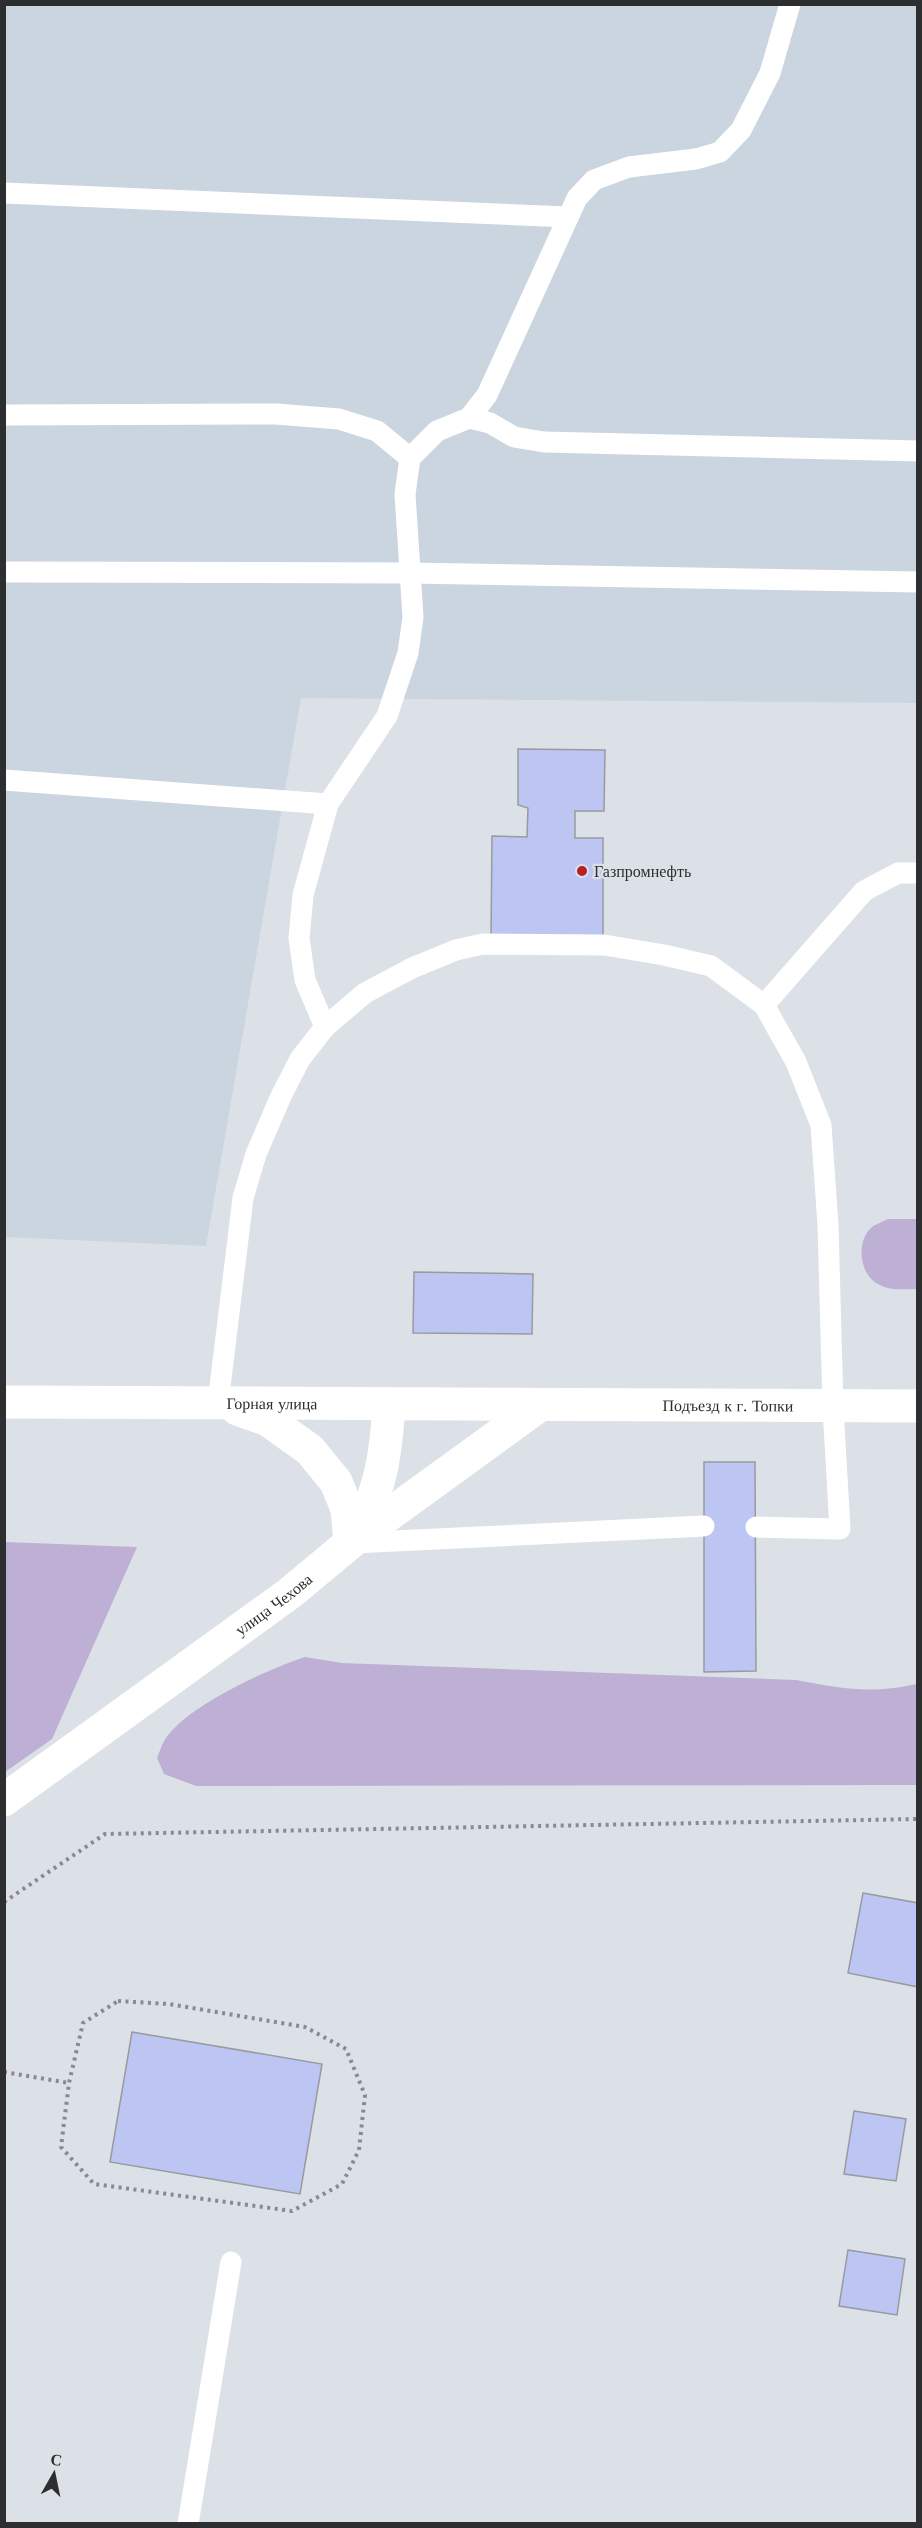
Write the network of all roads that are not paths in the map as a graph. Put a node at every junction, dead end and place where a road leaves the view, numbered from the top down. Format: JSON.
{"nodes":[{"id":1,"x":790,"y":4,"type":"edge"},
{"id":2,"x":4,"y":193,"type":"edge"},
{"id":3,"x":568,"y":217,"type":"junction"},
{"id":4,"x":4,"y":415,"type":"edge"},
{"id":5,"x":469,"y":418,"type":"junction"},
{"id":6,"x":918,"y":452,"type":"edge"},
{"id":7,"x":410,"y":458,"type":"junction"},
{"id":8,"x":4,"y":572,"type":"edge"},
{"id":9,"x":409,"y":573,"type":"junction"},
{"id":10,"x":918,"y":582,"type":"edge"},
{"id":11,"x":4,"y":780,"type":"edge"},
{"id":12,"x":328,"y":804,"type":"junction"},
{"id":13,"x":918,"y":873,"type":"edge"},
{"id":14,"x":764,"y":1005,"type":"junction"},
{"id":15,"x":326,"y":1027,"type":"junction"},
{"id":16,"x":4,"y":1402,"type":"edge"},
{"id":17,"x":218,"y":1403,"type":"junction"},
{"id":18,"x":389,"y":1404,"type":"junction"},
{"id":19,"x":540,"y":1405,"type":"junction"},
{"id":20,"x":918,"y":1406,"type":"edge"},
{"id":21,"x":833,"y":1407,"type":"junction"},
{"id":22,"x":704,"y":1526,"type":"dead end"},
{"id":23,"x":756,"y":1527,"type":"dead end"},
{"id":24,"x":350,"y":1543,"type":"junction"},
{"id":25,"x":4,"y":1800,"type":"edge"},
{"id":26,"x":231,"y":2262,"type":"dead end"},
{"id":27,"x":188,"y":2523,"type":"edge"}],
"edges":[{"from":1,"to":3,"type":"lane"},
{"from":2,"to":3,"type":"lane"},
{"from":3,"to":5,"type":"lane"},
{"from":4,"to":7,"type":"lane"},
{"from":5,"to":6,"type":"lane"},
{"from":5,"to":7,"type":"lane"},
{"from":7,"to":9,"type":"lane"},
{"from":8,"to":9,"type":"lane"},
{"from":9,"to":10,"type":"lane"},
{"from":9,"to":12,"type":"lane"},
{"from":11,"to":12,"type":"lane"},
{"from":12,"to":15,"type":"lane"},
{"from":13,"to":14,"type":"lane"},
{"from":14,"to":15,"type":"lane"},
{"from":14,"to":21,"type":"lane"},
{"from":15,"to":17,"type":"lane"},
{"from":16,"to":17,"type":"street","name":"Горная улица"},
{"from":17,"to":18,"type":"street","name":"Горная улица"},
{"from":17,"to":24,"type":"street"},
{"from":18,"to":19,"type":"street","name":"Горная улица"},
{"from":18,"to":24,"type":"street"},
{"from":19,"to":21,"type":"street","name":"Подъезд к г. Топки"},
{"from":19,"to":24,"type":"street","name":"улица Чехова"},
{"from":20,"to":21,"type":"street","name":"Подъезд к г. Топки"},
{"from":21,"to":23,"type":"lane"},
{"from":22,"to":24,"type":"lane"},
{"from":24,"to":25,"type":"street","name":"улица Чехова"},
{"from":26,"to":27,"type":"lane"}]}
